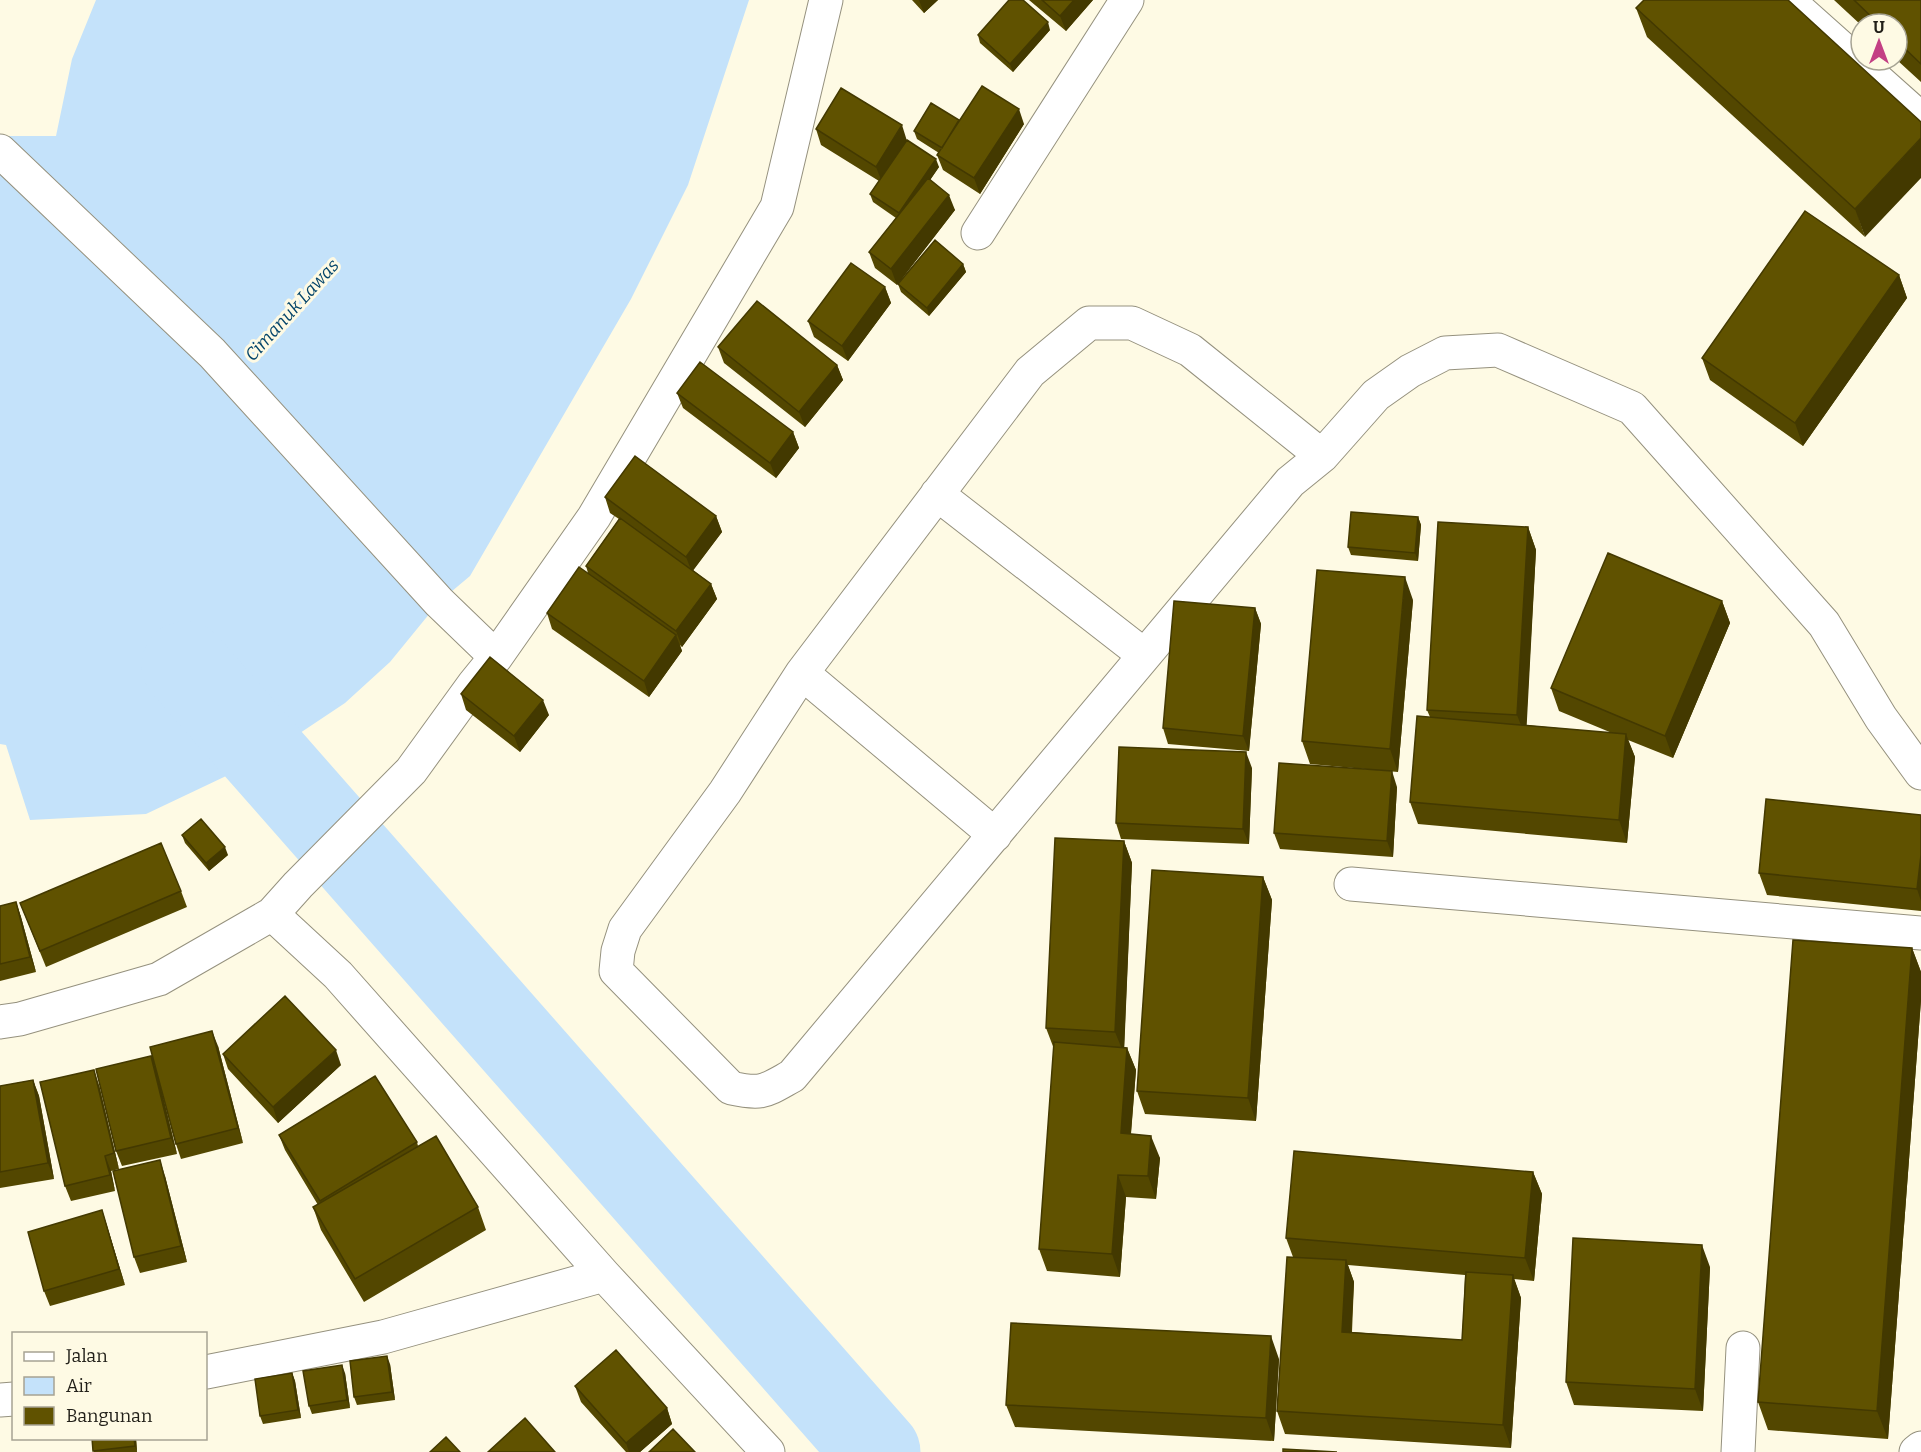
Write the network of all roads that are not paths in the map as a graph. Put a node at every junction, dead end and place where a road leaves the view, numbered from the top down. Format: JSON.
{"nodes":[{"id":1,"x":826,"y":0,"type":"edge"},
{"id":2,"x":1127,"y":0,"type":"edge"},
{"id":3,"x":1792,"y":0,"type":"edge"},
{"id":4,"x":1921,"y":115,"type":"edge"},
{"id":5,"x":0,"y":151,"type":"edge"},
{"id":6,"x":978,"y":232,"type":"dead end"},
{"id":7,"x":1322,"y":456,"type":"junction"},
{"id":8,"x":938,"y":494,"type":"junction"},
{"id":9,"x":1144,"y":655,"type":"junction"},
{"id":10,"x":496,"y":657,"type":"junction"},
{"id":11,"x":802,"y":673,"type":"junction"},
{"id":12,"x":1921,"y":773,"type":"edge"},
{"id":13,"x":995,"y":835,"type":"junction"},
{"id":14,"x":1351,"y":884,"type":"dead end"},
{"id":15,"x":272,"y":914,"type":"junction"},
{"id":16,"x":1921,"y":933,"type":"edge"},
{"id":17,"x":0,"y":1022,"type":"edge"},
{"id":18,"x":604,"y":1275,"type":"junction"},
{"id":19,"x":1743,"y":1348,"type":"dead end"},
{"id":20,"x":207,"y":1372,"type":"edge"},
{"id":21,"x":1921,"y":1448,"type":"edge"},
{"id":22,"x":768,"y":1452,"type":"edge"},
{"id":23,"x":1738,"y":1452,"type":"edge"},
{"id":24,"x":1916,"y":1452,"type":"edge"}],
"edges":[{"from":1,"to":10,"type":"street"},
{"from":2,"to":6,"type":"street"},
{"from":3,"to":4,"type":"lane"},
{"from":5,"to":10,"type":"street"},
{"from":7,"to":8,"type":"street"},
{"from":7,"to":9,"type":"street"},
{"from":7,"to":12,"type":"street"},
{"from":8,"to":9,"type":"street"},
{"from":8,"to":11,"type":"street"},
{"from":9,"to":13,"type":"street"},
{"from":10,"to":15,"type":"street"},
{"from":11,"to":13,"type":"street"},
{"from":11,"to":13,"type":"street"},
{"from":14,"to":16,"type":"street"},
{"from":15,"to":17,"type":"street"},
{"from":15,"to":18,"type":"street"},
{"from":18,"to":20,"type":"street"},
{"from":18,"to":22,"type":"street"},
{"from":19,"to":23,"type":"street"},
{"from":21,"to":24,"type":"street"}]}
